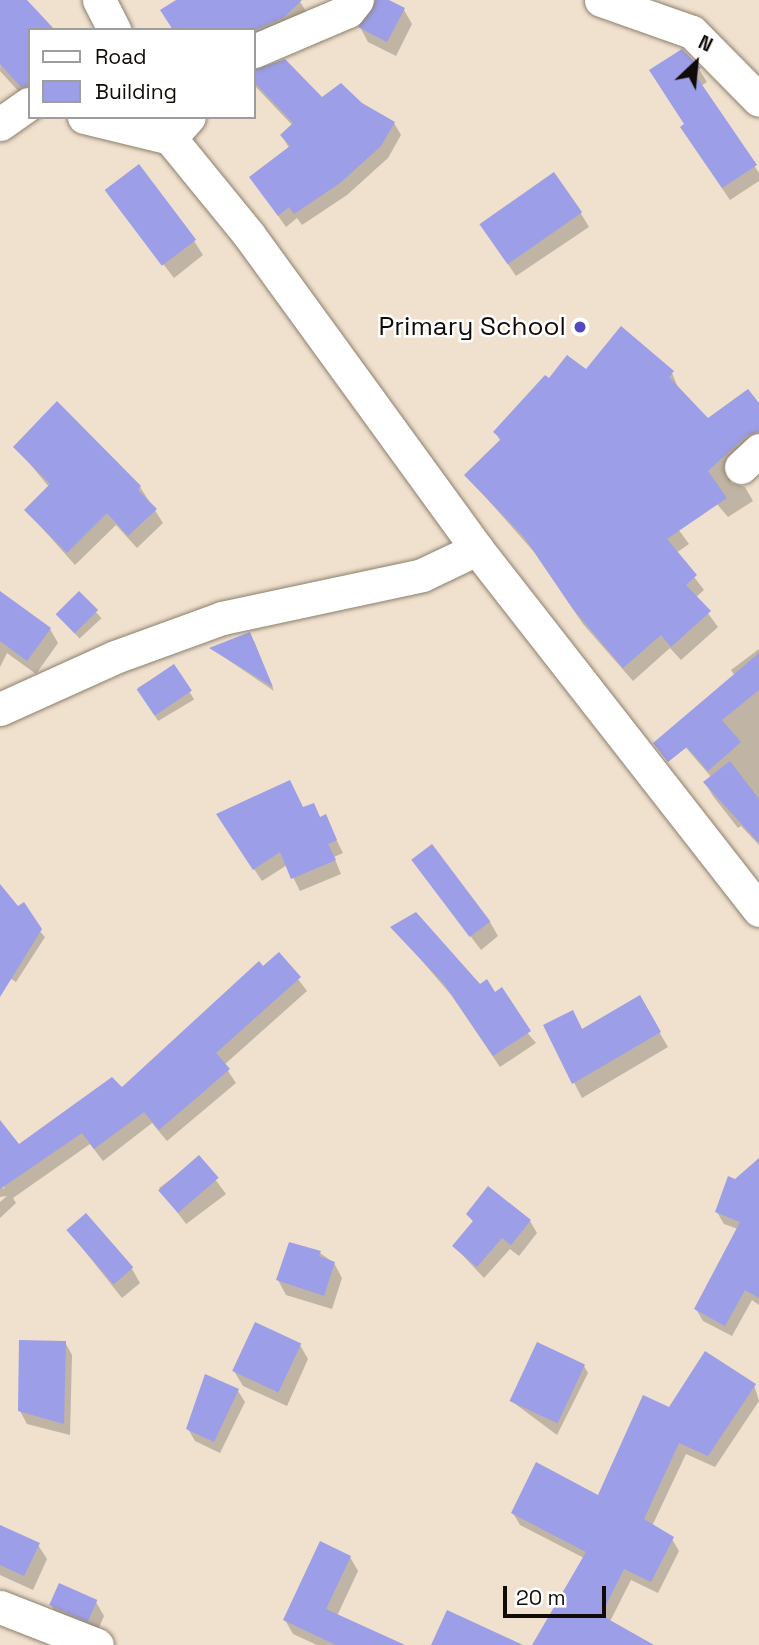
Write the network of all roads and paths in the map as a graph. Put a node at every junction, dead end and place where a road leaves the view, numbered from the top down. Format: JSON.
{"nodes":[{"id":1,"x":99,"y":0,"type":"edge"},
{"id":2,"x":357,"y":0,"type":"edge"},
{"id":3,"x":601,"y":0,"type":"edge"},
{"id":4,"x":113,"y":28,"type":"edge"},
{"id":5,"x":256,"y":50,"type":"edge"},
{"id":6,"x":19,"y":100,"type":"edge"},
{"id":7,"x":759,"y":100,"type":"edge"},
{"id":8,"x":109,"y":119,"type":"edge"},
{"id":9,"x":0,"y":124,"type":"edge"},
{"id":10,"x":173,"y":124,"type":"edge"},
{"id":11,"x":477,"y":549,"type":"junction"},
{"id":12,"x":0,"y":709,"type":"edge"},
{"id":13,"x":759,"y":910,"type":"edge"},
{"id":14,"x":0,"y":1606,"type":"edge"},
{"id":15,"x":97,"y":1645,"type":"edge"}],
"edges":[{"from":1,"to":4,"type":"street"},
{"from":2,"to":5,"type":"street"},
{"from":3,"to":7,"type":"street"},
{"from":6,"to":9,"type":"street"},
{"from":8,"to":10,"type":"street"},
{"from":10,"to":11,"type":"street"},
{"from":11,"to":12,"type":"street"},
{"from":11,"to":13,"type":"street"},
{"from":14,"to":15,"type":"street"}]}
